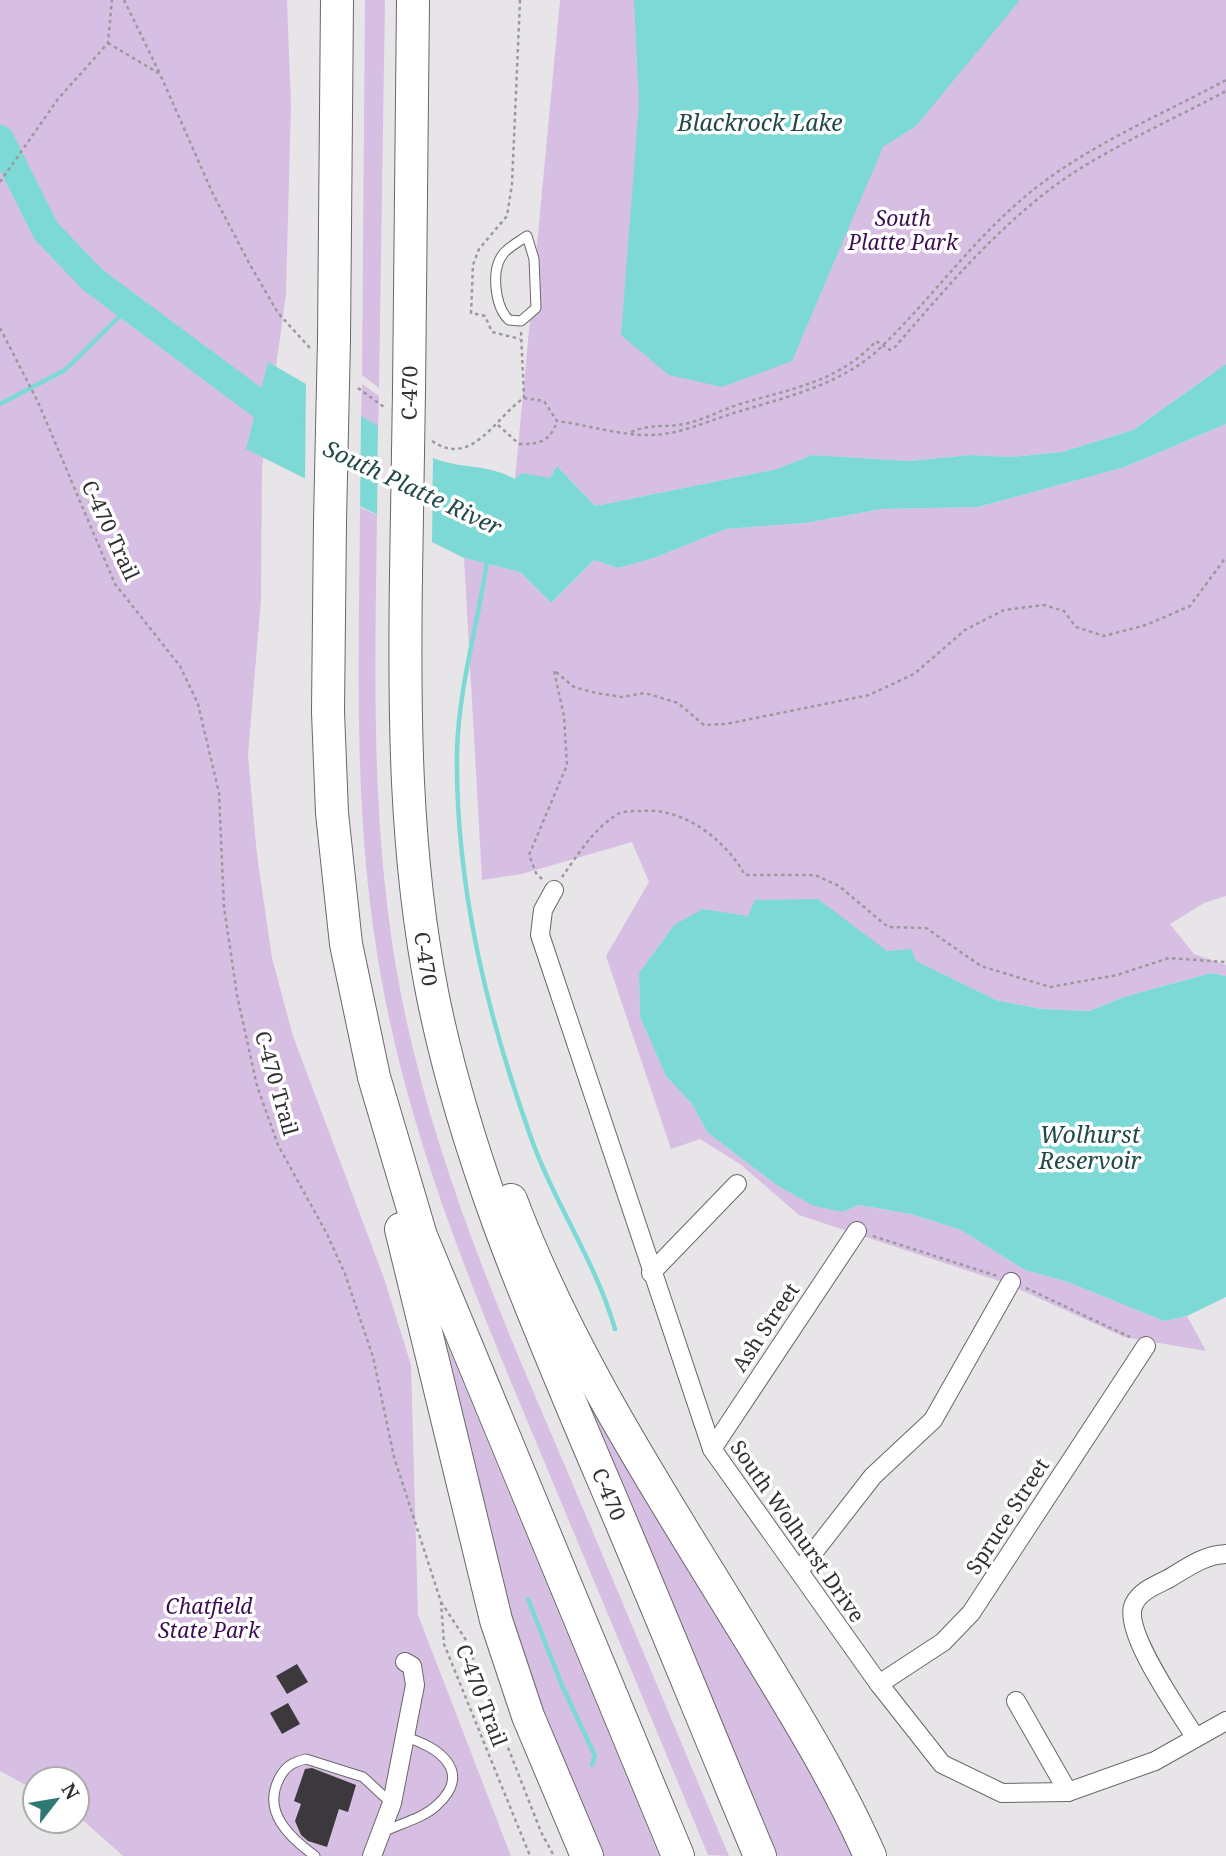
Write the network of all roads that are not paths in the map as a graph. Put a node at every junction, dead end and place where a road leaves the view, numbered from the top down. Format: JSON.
{"nodes":[{"id":1,"x":337,"y":0,"type":"edge"},
{"id":2,"x":413,"y":0,"type":"edge"},
{"id":3,"x":527,"y":236,"type":"joint"},
{"id":4,"x":405,"y":649,"type":"junction"},
{"id":5,"x":554,"y":890,"type":"road end"},
{"id":6,"x":396,"y":1158,"type":"junction"},
{"id":7,"x":737,"y":1184,"type":"dead end"},
{"id":8,"x":857,"y":1231,"type":"dead end"},
{"id":9,"x":651,"y":1273,"type":"junction"},
{"id":10,"x":1012,"y":1282,"type":"dead end"},
{"id":11,"x":1146,"y":1346,"type":"dead end"},
{"id":12,"x":712,"y":1449,"type":"junction"},
{"id":13,"x":1226,"y":1555,"type":"edge"},
{"id":14,"x":799,"y":1571,"type":"junction"},
{"id":15,"x":405,"y":1662,"type":"dead end"},
{"id":16,"x":879,"y":1685,"type":"junction"},
{"id":17,"x":1016,"y":1701,"type":"dead end"},
{"id":18,"x":1226,"y":1721,"type":"edge"},
{"id":19,"x":405,"y":1737,"type":"junction"},
{"id":20,"x":1195,"y":1737,"type":"junction"},
{"id":21,"x":1068,"y":1792,"type":"junction"},
{"id":22,"x":392,"y":1803,"type":"junction"},
{"id":23,"x":381,"y":1832,"type":"junction"},
{"id":24,"x":867,"y":1849,"type":"edge"},
{"id":25,"x":315,"y":1856,"type":"edge"},
{"id":26,"x":372,"y":1856,"type":"edge"},
{"id":27,"x":587,"y":1856,"type":"edge"},
{"id":28,"x":678,"y":1856,"type":"edge"},
{"id":29,"x":761,"y":1856,"type":"edge"}],
"edges":[{"from":1,"to":6,"type":"highway","bridge":true},
{"from":2,"to":4,"type":"highway","name":"C-470","bridge":true},
{"from":3,"to":3,"type":"lane"},
{"from":4,"to":24,"type":"highway"},
{"from":4,"to":29,"type":"highway","name":"C-470"},
{"from":5,"to":9,"type":"street","name":"South Wolhurst Drive"},
{"from":6,"to":27,"type":"highway"},
{"from":6,"to":28,"type":"highway"},
{"from":7,"to":9,"type":"street"},
{"from":8,"to":12,"type":"street","name":"Ash Street"},
{"from":9,"to":12,"type":"street","name":"South Wolhurst Drive"},
{"from":10,"to":14,"type":"street"},
{"from":11,"to":16,"type":"street","name":"Spruce Street"},
{"from":12,"to":14,"type":"street","name":"South Wolhurst Drive"},
{"from":13,"to":20,"type":"street"},
{"from":14,"to":16,"type":"street","name":"South Wolhurst Drive"},
{"from":15,"to":19,"type":"street"},
{"from":16,"to":21,"type":"street","name":"South Wolhurst Drive"},
{"from":17,"to":21,"type":"street"},
{"from":18,"to":20,"type":"street","name":"South Wolhurst Drive"},
{"from":19,"to":22,"type":"street"},
{"from":19,"to":23,"type":"lane"},
{"from":20,"to":21,"type":"street","name":"South Wolhurst Drive"},
{"from":22,"to":23,"type":"street"},
{"from":22,"to":25,"type":"lane"},
{"from":23,"to":26,"type":"street"}]}
